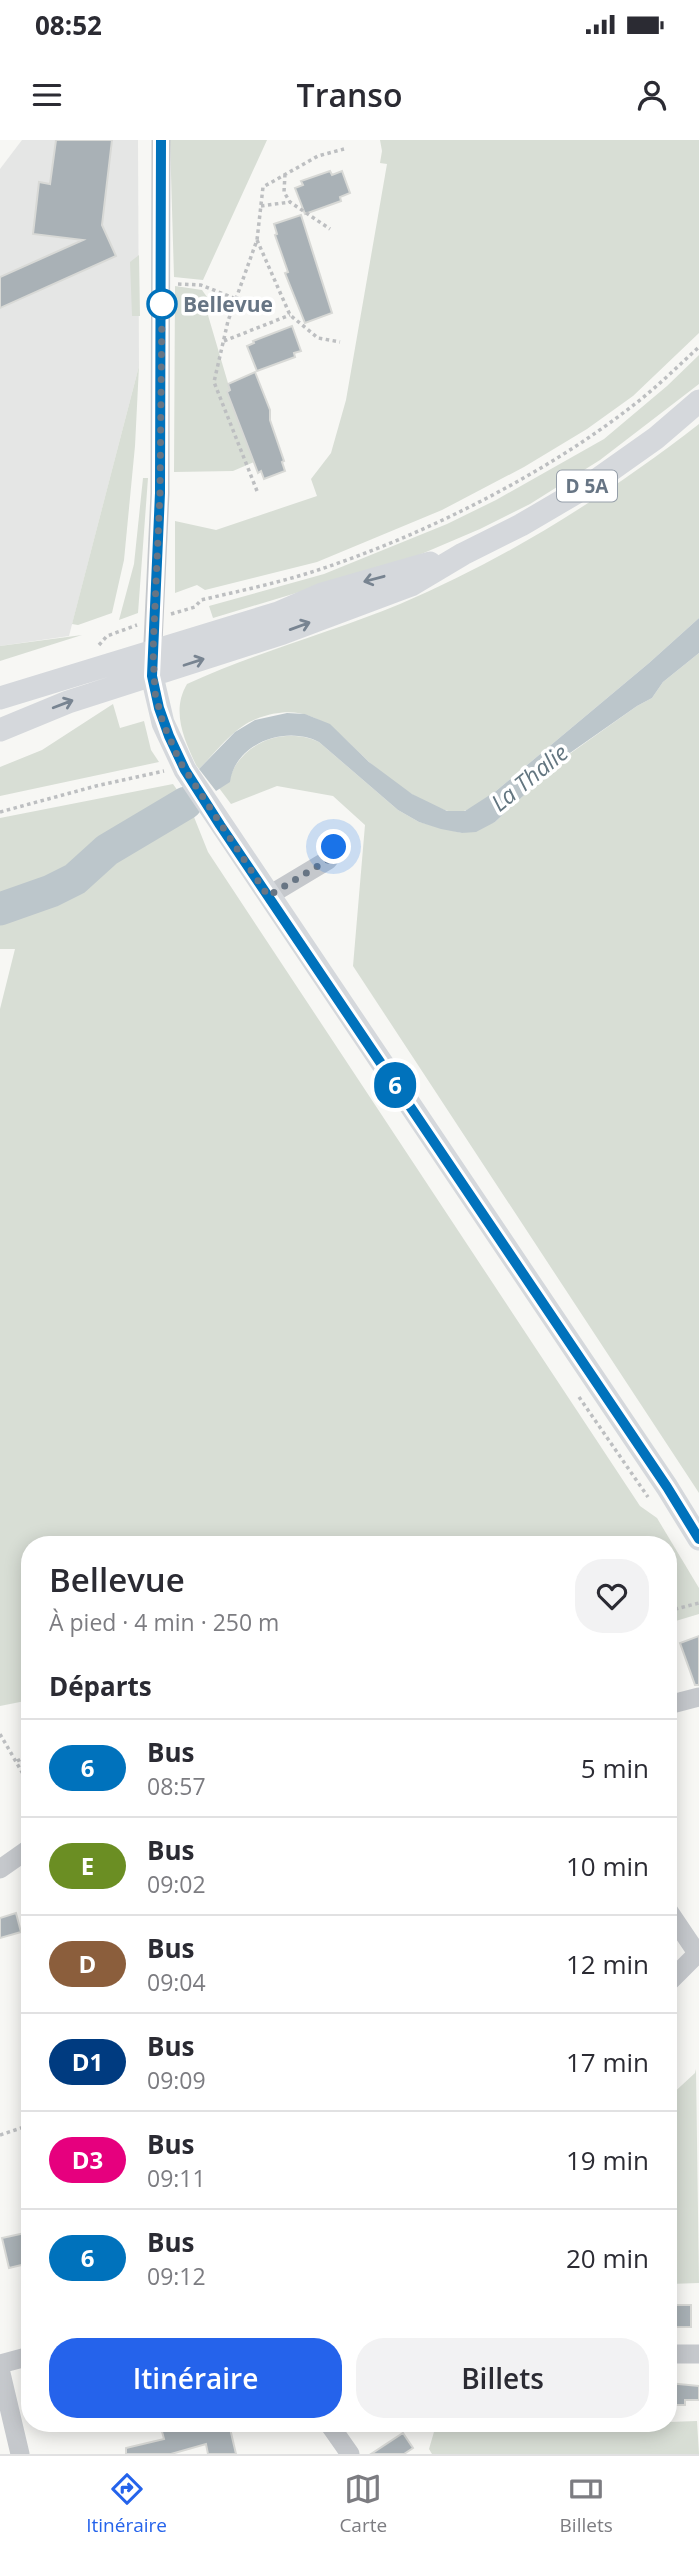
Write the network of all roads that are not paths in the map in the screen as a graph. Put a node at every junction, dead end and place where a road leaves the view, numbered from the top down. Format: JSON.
{"nodes":[{"id":1,"x":161,"y":140,"type":"edge"},
{"id":2,"x":699,"y":401,"type":"edge"},
{"id":3,"x":463,"y":554,"type":"junction"},
{"id":4,"x":153,"y":652,"type":"junction"},
{"id":5,"x":152,"y":676,"type":"junction"},
{"id":6,"x":0,"y":698,"type":"edge"},
{"id":7,"x":0,"y":730,"type":"edge"},
{"id":8,"x":332,"y":840,"type":"dead end"},
{"id":9,"x":268,"y":896,"type":"junction"},
{"id":10,"x":699,"y":1539,"type":"edge"},
{"id":11,"x":699,"y":1697,"type":"edge"},
{"id":12,"x":677,"y":1703,"type":"edge"},
{"id":13,"x":21,"y":1855,"type":"edge"},
{"id":14,"x":0,"y":1870,"type":"edge"},
{"id":15,"x":677,"y":1924,"type":"edge"},
{"id":16,"x":698,"y":1955,"type":"edge"},
{"id":17,"x":677,"y":1975,"type":"edge"},
{"id":18,"x":677,"y":2354,"type":"edge"},
{"id":19,"x":699,"y":2354,"type":"edge"},
{"id":20,"x":21,"y":2358,"type":"edge"},
{"id":21,"x":0,"y":2364,"type":"edge"},
{"id":22,"x":0,"y":2369,"type":"edge"},
{"id":23,"x":334,"y":2432,"type":"edge"},
{"id":24,"x":20,"y":2454,"type":"edge"},
{"id":25,"x":349,"y":2454,"type":"edge"}],
"edges":[{"from":1,"to":4,"type":"street"},
{"from":2,"to":3,"type":"main road","number":"D 5A"},
{"from":3,"to":4,"type":"main road","number":"D 5A","one_way":true},
{"from":5,"to":3,"type":"main road","number":"D 5A","one_way":true},
{"from":4,"to":5,"type":"street"},
{"from":4,"to":6,"type":"main road"},
{"from":7,"to":5,"type":"main road","one_way":true},
{"from":5,"to":9,"type":"main road"},
{"from":8,"to":9,"type":"street"},
{"from":9,"to":10,"type":"main road"},
{"from":11,"to":12,"type":"street"},
{"from":13,"to":14,"type":"street"},
{"from":15,"to":16,"type":"street"},
{"from":16,"to":17,"type":"street"},
{"from":18,"to":19,"type":"street"},
{"from":20,"to":21,"type":"street"},
{"from":22,"to":24,"type":"street"},
{"from":23,"to":25,"type":"street"}]}
